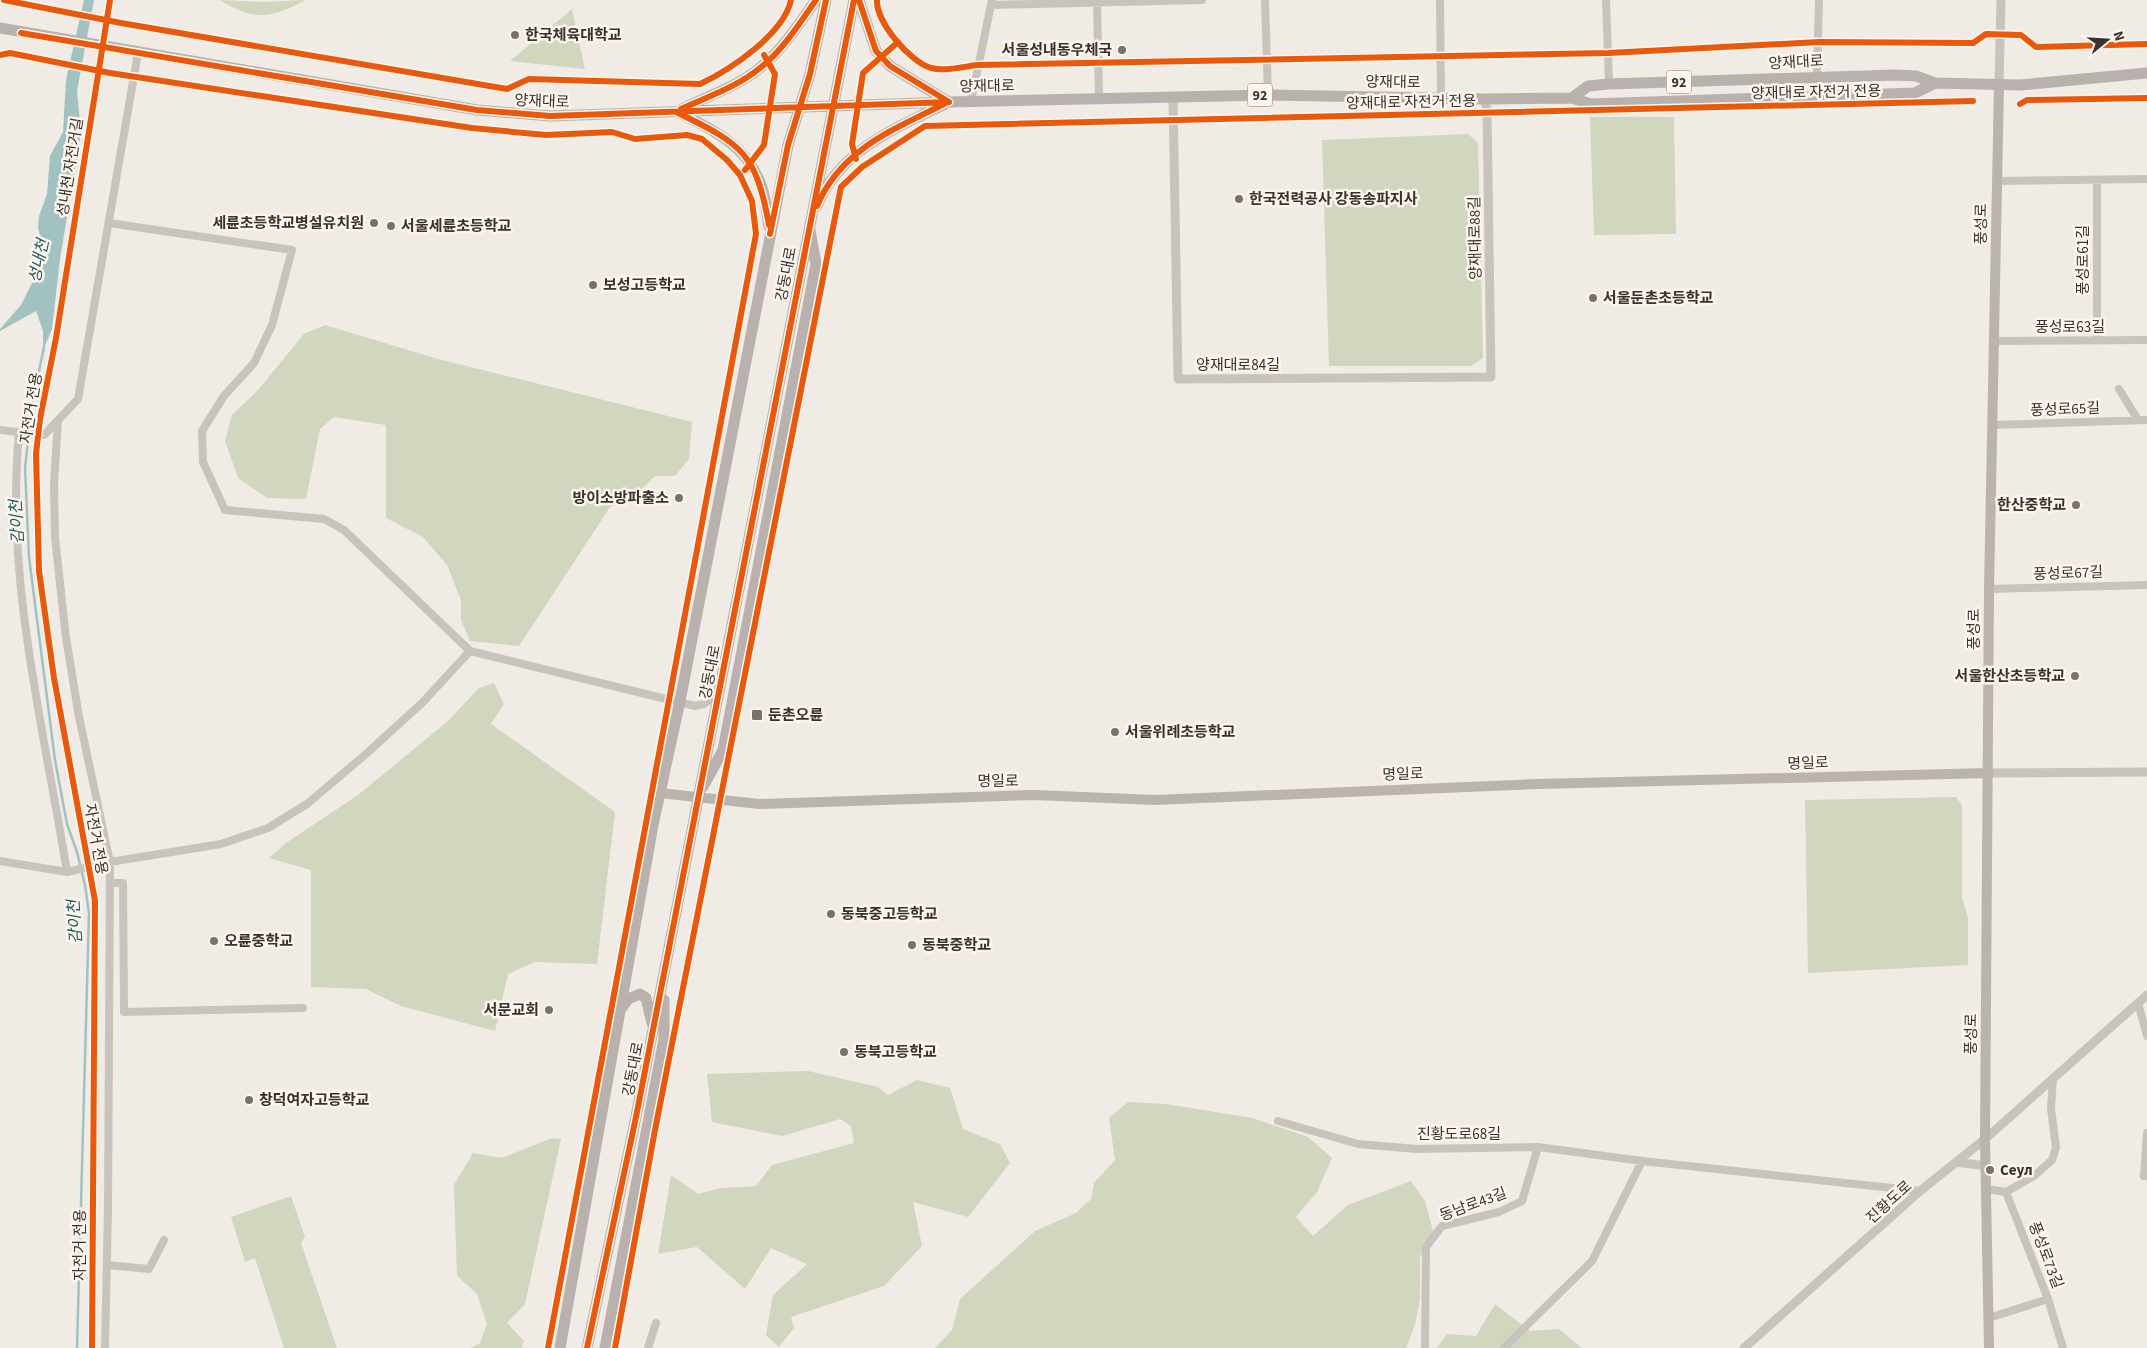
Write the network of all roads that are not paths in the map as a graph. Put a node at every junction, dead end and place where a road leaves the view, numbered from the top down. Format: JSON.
{"nodes":[{"id":1,"x":816,"y":0,"type":"edge"},
{"id":2,"x":826,"y":0,"type":"edge"},
{"id":3,"x":854,"y":0,"type":"edge"},
{"id":4,"x":859,"y":0,"type":"edge"},
{"id":5,"x":1202,"y":0,"type":"edge"},
{"id":6,"x":1266,"y":0,"type":"edge"},
{"id":7,"x":1440,"y":0,"type":"edge"},
{"id":8,"x":1606,"y":0,"type":"edge"},
{"id":9,"x":1819,"y":0,"type":"edge"},
{"id":10,"x":2002,"y":0,"type":"edge"},
{"id":11,"x":1096,"y":1,"type":"edge"},
{"id":12,"x":992,"y":3,"type":"edge"},
{"id":13,"x":0,"y":28,"type":"edge"},
{"id":14,"x":138,"y":53,"type":"junction"},
{"id":15,"x":2147,"y":73,"type":"edge"},
{"id":16,"x":1817,"y":76,"type":"junction"},
{"id":17,"x":1934,"y":83,"type":"junction"},
{"id":18,"x":1609,"y":84,"type":"junction"},
{"id":19,"x":1999,"y":84,"type":"junction"},
{"id":20,"x":1268,"y":94,"type":"junction"},
{"id":21,"x":1173,"y":97,"type":"junction"},
{"id":22,"x":1441,"y":97,"type":"junction"},
{"id":23,"x":1099,"y":98,"type":"junction"},
{"id":24,"x":1572,"y":98,"type":"junction"},
{"id":25,"x":1485,"y":99,"type":"junction"},
{"id":26,"x":971,"y":101,"type":"junction"},
{"id":27,"x":949,"y":102,"type":"junction"},
{"id":28,"x":832,"y":106,"type":"junction"},
{"id":29,"x":799,"y":108,"type":"junction"},
{"id":30,"x":676,"y":112,"type":"junction"},
{"id":31,"x":2147,"y":179,"type":"edge"},
{"id":32,"x":1997,"y":180,"type":"junction"},
{"id":33,"x":2097,"y":180,"type":"junction"},
{"id":34,"x":109,"y":224,"type":"junction"},
{"id":35,"x":809,"y":224,"type":"junction"},
{"id":36,"x":770,"y":234,"type":"junction"},
{"id":37,"x":1994,"y":340,"type":"junction"},
{"id":38,"x":2097,"y":340,"type":"junction"},
{"id":39,"x":2147,"y":340,"type":"edge"},
{"id":40,"x":1491,"y":377,"type":"joint"},
{"id":41,"x":2119,"y":389,"type":"dead end"},
{"id":42,"x":2138,"y":420,"type":"junction"},
{"id":43,"x":2147,"y":420,"type":"edge"},
{"id":44,"x":58,"y":421,"type":"junction"},
{"id":45,"x":1992,"y":425,"type":"junction"},
{"id":46,"x":0,"y":430,"type":"edge"},
{"id":47,"x":19,"y":433,"type":"junction"},
{"id":48,"x":2147,"y":585,"type":"edge"},
{"id":49,"x":1989,"y":590,"type":"junction"},
{"id":50,"x":470,"y":651,"type":"junction"},
{"id":51,"x":718,"y":693,"type":"junction"},
{"id":52,"x":680,"y":701,"type":"junction"},
{"id":53,"x":2147,"y":772,"type":"edge"},
{"id":54,"x":1989,"y":774,"type":"junction"},
{"id":55,"x":660,"y":793,"type":"junction"},
{"id":56,"x":697,"y":798,"type":"junction"},
{"id":57,"x":0,"y":861,"type":"edge"},
{"id":58,"x":110,"y":862,"type":"junction"},
{"id":59,"x":67,"y":872,"type":"junction"},
{"id":60,"x":110,"y":883,"type":"junction"},
{"id":61,"x":665,"y":971,"type":"junction"},
{"id":62,"x":2147,"y":995,"type":"edge"},
{"id":63,"x":2138,"y":1003,"type":"junction"},
{"id":64,"x":303,"y":1008,"type":"dead end"},
{"id":65,"x":620,"y":1012,"type":"junction"},
{"id":66,"x":653,"y":1032,"type":"junction"},
{"id":67,"x":2147,"y":1036,"type":"edge"},
{"id":68,"x":2053,"y":1078,"type":"junction"},
{"id":69,"x":1278,"y":1121,"type":"dead end"},
{"id":70,"x":2146,"y":1138,"type":"edge"},
{"id":71,"x":1985,"y":1139,"type":"junction"},
{"id":72,"x":1538,"y":1147,"type":"junction"},
{"id":73,"x":1642,"y":1161,"type":"junction"},
{"id":74,"x":1956,"y":1162,"type":"junction"},
{"id":75,"x":1986,"y":1166,"type":"junction"},
{"id":76,"x":2145,"y":1176,"type":"edge"},
{"id":77,"x":1987,"y":1189,"type":"junction"},
{"id":78,"x":1920,"y":1191,"type":"junction"},
{"id":79,"x":2006,"y":1192,"type":"junction"},
{"id":80,"x":164,"y":1240,"type":"dead end"},
{"id":81,"x":107,"y":1265,"type":"junction"},
{"id":82,"x":2048,"y":1299,"type":"junction"},
{"id":83,"x":1989,"y":1318,"type":"junction"},
{"id":84,"x":656,"y":1323,"type":"dead end"},
{"id":85,"x":105,"y":1348,"type":"edge"},
{"id":86,"x":560,"y":1348,"type":"edge"},
{"id":87,"x":587,"y":1348,"type":"edge"},
{"id":88,"x":605,"y":1348,"type":"edge"},
{"id":89,"x":648,"y":1348,"type":"edge"},
{"id":90,"x":1425,"y":1348,"type":"edge"},
{"id":91,"x":1504,"y":1348,"type":"edge"},
{"id":92,"x":1744,"y":1348,"type":"edge"},
{"id":93,"x":1989,"y":1348,"type":"edge"},
{"id":94,"x":2063,"y":1348,"type":"edge"}],
"edges":[{"from":1,"to":30,"type":"main road"},
{"from":2,"to":29,"type":"main road","name":"강동대로"},
{"from":3,"to":28,"type":"main road","name":"강동대로"},
{"from":4,"to":27,"type":"main road"},
{"from":5,"to":11,"type":"street"},
{"from":6,"to":20,"type":"street"},
{"from":7,"to":22,"type":"street"},
{"from":8,"to":18,"type":"street"},
{"from":9,"to":16,"type":"street"},
{"from":10,"to":19,"type":"street","name":"풍성로"},
{"from":11,"to":12,"type":"street"},
{"from":11,"to":23,"type":"street"},
{"from":12,"to":26,"type":"street"},
{"from":13,"to":14,"type":"main road","number":"92"},
{"from":14,"to":30,"type":"main road","name":"양재대로","number":"92"},
{"from":14,"to":34,"type":"street"},
{"from":15,"to":19,"type":"main road","name":"양재대로","number":"92"},
{"from":16,"to":17,"type":"main road","name":"양재대로","number":"92"},
{"from":16,"to":18,"type":"main road","name":"양재대로","number":"92"},
{"from":17,"to":19,"type":"main road","name":"양재대로","number":"92"},
{"from":17,"to":24,"type":"main road","name":"양재대로","number":"92"},
{"from":18,"to":24,"type":"main road","name":"양재대로","number":"92"},
{"from":19,"to":32,"type":"main road","name":"풍성로"},
{"from":20,"to":21,"type":"main road","name":"양재대로","number":"92"},
{"from":20,"to":22,"type":"main road","name":"양재대로","number":"92"},
{"from":21,"to":23,"type":"main road","name":"양재대로","number":"92"},
{"from":21,"to":40,"type":"street","name":"양재대로84길"},
{"from":22,"to":25,"type":"main road","name":"양재대로","number":"92"},
{"from":23,"to":26,"type":"main road","name":"양재대로","number":"92"},
{"from":24,"to":25,"type":"main road","name":"양재대로","number":"92"},
{"from":25,"to":40,"type":"street","name":"양재대로88길"},
{"from":26,"to":27,"type":"main road","name":"양재대로","number":"92"},
{"from":27,"to":28,"type":"main road","name":"양재대로","number":"92"},
{"from":27,"to":35,"type":"main road"},
{"from":28,"to":29,"type":"main road","name":"양재대로","number":"92"},
{"from":28,"to":35,"type":"main road","name":"강동대로"},
{"from":29,"to":30,"type":"main road","name":"양재대로","number":"92"},
{"from":29,"to":36,"type":"main road","name":"강동대로"},
{"from":30,"to":36,"type":"main road"},
{"from":31,"to":33,"type":"street"},
{"from":32,"to":33,"type":"street"},
{"from":32,"to":37,"type":"main road","name":"풍성로"},
{"from":33,"to":38,"type":"street","name":"풍성로61길"},
{"from":34,"to":44,"type":"street"},
{"from":34,"to":50,"type":"street"},
{"from":35,"to":51,"type":"main road","name":"강동대로"},
{"from":35,"to":56,"type":"main road"},
{"from":36,"to":52,"type":"main road","name":"강동대로"},
{"from":37,"to":38,"type":"street","name":"풍성로63길"},
{"from":37,"to":45,"type":"main road","name":"풍성로"},
{"from":38,"to":39,"type":"street","name":"풍성로63길"},
{"from":41,"to":42,"type":"street","name":"풍성로65길"},
{"from":42,"to":43,"type":"street","name":"풍성로65길"},
{"from":42,"to":45,"type":"street","name":"풍성로65길"},
{"from":44,"to":47,"type":"street"},
{"from":44,"to":58,"type":"street"},
{"from":45,"to":49,"type":"main road","name":"풍성로"},
{"from":46,"to":47,"type":"street"},
{"from":47,"to":59,"type":"street"},
{"from":48,"to":49,"type":"street","name":"풍성로67길"},
{"from":49,"to":54,"type":"main road","name":"풍성로"},
{"from":50,"to":52,"type":"street"},
{"from":50,"to":58,"type":"street"},
{"from":51,"to":52,"type":"street"},
{"from":51,"to":56,"type":"main road","name":"강동대로"},
{"from":52,"to":55,"type":"main road","name":"강동대로"},
{"from":53,"to":54,"type":"street","name":"명일로"},
{"from":54,"to":56,"type":"main road","name":"명일로"},
{"from":54,"to":71,"type":"main road","name":"풍성로"},
{"from":55,"to":56,"type":"main road","name":"명일로"},
{"from":55,"to":65,"type":"main road","name":"강동대로"},
{"from":56,"to":61,"type":"main road","name":"강동대로"},
{"from":57,"to":59,"type":"street"},
{"from":58,"to":59,"type":"street"},
{"from":58,"to":60,"type":"street"},
{"from":60,"to":64,"type":"street"},
{"from":60,"to":81,"type":"street"},
{"from":61,"to":66,"type":"main road","name":"강동대로"},
{"from":61,"to":88,"type":"main road"},
{"from":62,"to":63,"type":"street","name":"진황도로"},
{"from":63,"to":67,"type":"street"},
{"from":63,"to":68,"type":"street","name":"진황도로"},
{"from":65,"to":66,"type":"main road"},
{"from":65,"to":86,"type":"main road","name":"강동대로"},
{"from":66,"to":87,"type":"main road","name":"강동대로"},
{"from":68,"to":71,"type":"street","name":"진황도로"},
{"from":68,"to":79,"type":"street"},
{"from":69,"to":72,"type":"street","name":"진황도로68길"},
{"from":70,"to":76,"type":"street"},
{"from":71,"to":74,"type":"street","name":"진황도로"},
{"from":71,"to":75,"type":"main road","name":"풍성로"},
{"from":72,"to":73,"type":"street","name":"진황도로68길"},
{"from":72,"to":90,"type":"street","name":"동남로43길"},
{"from":73,"to":78,"type":"street","name":"진황도로68길"},
{"from":73,"to":91,"type":"street"},
{"from":74,"to":75,"type":"street"},
{"from":74,"to":78,"type":"street","name":"진황도로"},
{"from":75,"to":77,"type":"main road","name":"풍성로"},
{"from":77,"to":79,"type":"street"},
{"from":77,"to":83,"type":"main road","name":"풍성로"},
{"from":78,"to":92,"type":"street","name":"진황도로"},
{"from":79,"to":82,"type":"street","name":"풍성로73길"},
{"from":80,"to":81,"type":"street"},
{"from":81,"to":85,"type":"street"},
{"from":82,"to":83,"type":"street"},
{"from":82,"to":94,"type":"street","name":"풍성로73길"},
{"from":83,"to":93,"type":"main road","name":"풍성로"},
{"from":84,"to":89,"type":"street"}]}
